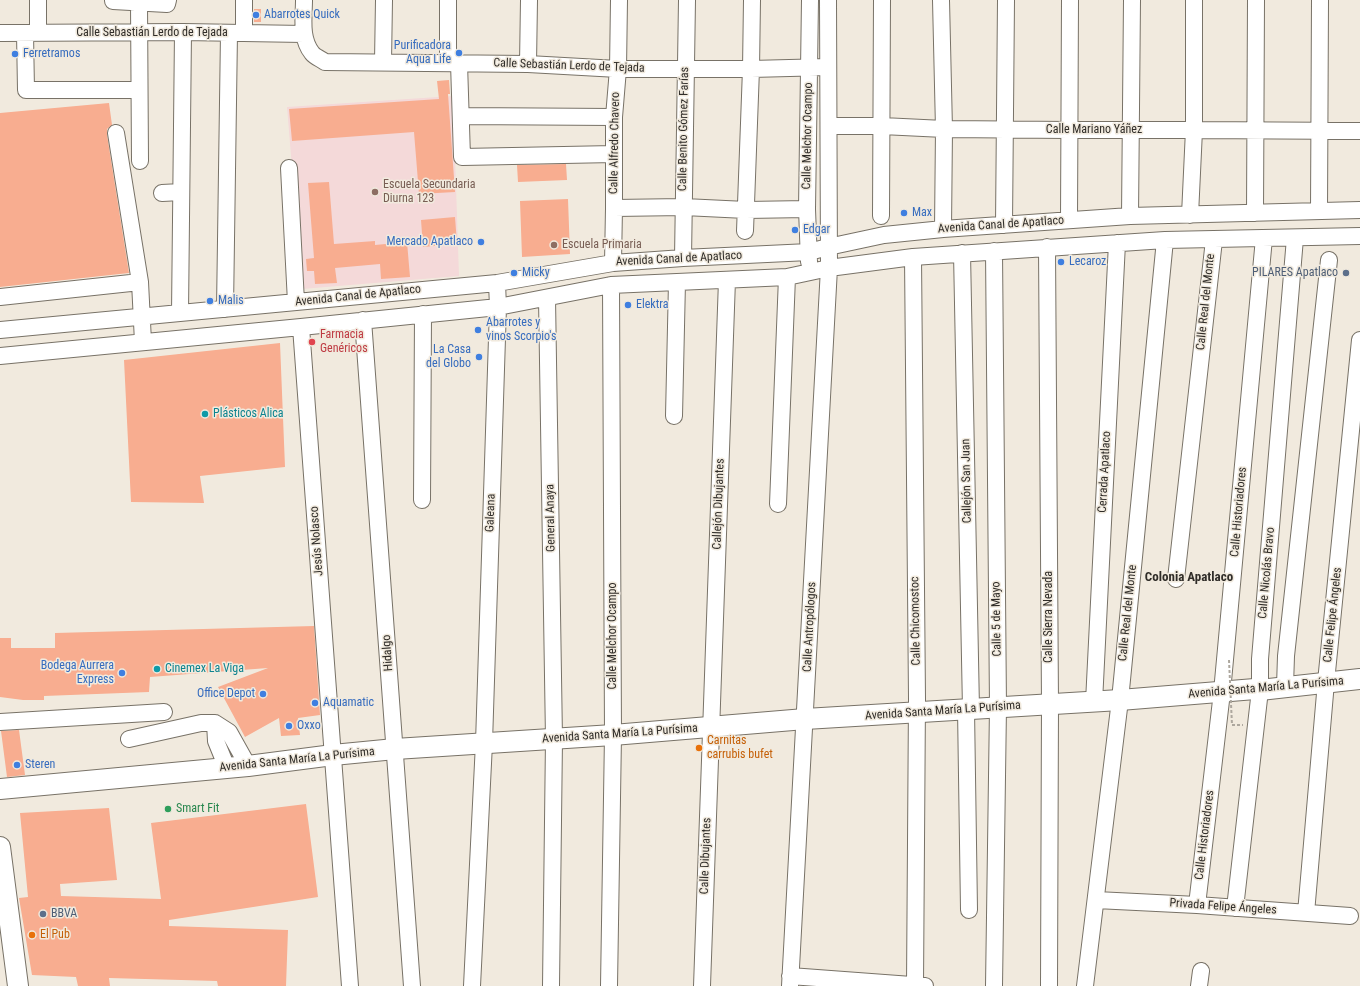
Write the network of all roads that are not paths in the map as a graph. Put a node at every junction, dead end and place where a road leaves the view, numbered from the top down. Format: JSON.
{"nodes":[{"id":1,"x":38,"y":0,"type":"edge"},
{"id":2,"x":113,"y":0,"type":"edge"},
{"id":3,"x":168,"y":0,"type":"edge"},
{"id":4,"x":244,"y":0,"type":"edge"},
{"id":5,"x":304,"y":0,"type":"edge"},
{"id":6,"x":384,"y":0,"type":"edge"},
{"id":7,"x":448,"y":0,"type":"edge"},
{"id":8,"x":529,"y":0,"type":"edge"},
{"id":9,"x":619,"y":0,"type":"edge"},
{"id":10,"x":687,"y":0,"type":"edge"},
{"id":11,"x":752,"y":0,"type":"edge"},
{"id":12,"x":810,"y":0,"type":"edge"},
{"id":13,"x":828,"y":0,"type":"edge"},
{"id":14,"x":882,"y":0,"type":"edge"},
{"id":15,"x":941,"y":0,"type":"edge"},
{"id":16,"x":1006,"y":0,"type":"edge"},
{"id":17,"x":1070,"y":0,"type":"edge"},
{"id":18,"x":1132,"y":0,"type":"edge"},
{"id":19,"x":1194,"y":0,"type":"edge"},
{"id":20,"x":1256,"y":0,"type":"edge"},
{"id":21,"x":1320,"y":0,"type":"edge"},
{"id":22,"x":138,"y":3,"type":"junction"},
{"id":23,"x":183,"y":32,"type":"junction"},
{"id":24,"x":0,"y":33,"type":"edge"},
{"id":25,"x":31,"y":33,"type":"junction"},
{"id":26,"x":138,"y":33,"type":"junction"},
{"id":27,"x":237,"y":33,"type":"junction"},
{"id":28,"x":304,"y":34,"type":"junction"},
{"id":29,"x":383,"y":62,"type":"junction"},
{"id":30,"x":453,"y":63,"type":"junction"},
{"id":31,"x":528,"y":64,"type":"junction"},
{"id":32,"x":810,"y":67,"type":"junction"},
{"id":33,"x":828,"y":67,"type":"junction"},
{"id":34,"x":618,"y":69,"type":"junction"},
{"id":35,"x":685,"y":69,"type":"junction"},
{"id":36,"x":751,"y":69,"type":"junction"},
{"id":37,"x":138,"y":90,"type":"junction"},
{"id":38,"x":461,"y":116,"type":"junction"},
{"id":39,"x":614,"y":117,"type":"junction"},
{"id":40,"x":829,"y":126,"type":"junction"},
{"id":41,"x":882,"y":126,"type":"junction"},
{"id":42,"x":944,"y":128,"type":"junction"},
{"id":43,"x":1006,"y":129,"type":"junction"},
{"id":44,"x":1069,"y":130,"type":"junction"},
{"id":45,"x":1132,"y":130,"type":"junction"},
{"id":46,"x":1194,"y":130,"type":"junction"},
{"id":47,"x":1256,"y":131,"type":"junction"},
{"id":48,"x":1319,"y":131,"type":"junction"},
{"id":49,"x":116,"y":132,"type":"dead end"},
{"id":50,"x":1360,"y":132,"type":"edge"},
{"id":51,"x":614,"y":154,"type":"junction"},
{"id":52,"x":140,"y":161,"type":"dead end"},
{"id":53,"x":289,"y":168,"type":"dead end"},
{"id":54,"x":162,"y":192,"type":"dead end"},
{"id":55,"x":181,"y":192,"type":"junction"},
{"id":56,"x":684,"y":207,"type":"junction"},
{"id":57,"x":614,"y":208,"type":"junction"},
{"id":58,"x":807,"y":209,"type":"junction"},
{"id":59,"x":746,"y":210,"type":"junction"},
{"id":60,"x":1360,"y":210,"type":"edge"},
{"id":61,"x":1319,"y":211,"type":"junction"},
{"id":62,"x":1255,"y":213,"type":"junction"},
{"id":63,"x":1190,"y":215,"type":"junction"},
{"id":64,"x":881,"y":216,"type":"dead end"},
{"id":65,"x":1130,"y":216,"type":"junction"},
{"id":66,"x":1069,"y":220,"type":"junction"},
{"id":67,"x":1004,"y":225,"type":"junction"},
{"id":68,"x":943,"y":229,"type":"junction"},
{"id":69,"x":746,"y":231,"type":"dead end"},
{"id":70,"x":1360,"y":236,"type":"edge"},
{"id":71,"x":1264,"y":238,"type":"junction"},
{"id":72,"x":1295,"y":238,"type":"junction"},
{"id":73,"x":1165,"y":240,"type":"junction"},
{"id":74,"x":1214,"y":240,"type":"junction"},
{"id":75,"x":1117,"y":243,"type":"junction"},
{"id":76,"x":828,"y":247,"type":"junction"},
{"id":77,"x":1047,"y":247,"type":"junction"},
{"id":78,"x":994,"y":251,"type":"junction"},
{"id":79,"x":809,"y":252,"type":"junction"},
{"id":80,"x":962,"y":254,"type":"junction"},
{"id":81,"x":913,"y":257,"type":"junction"},
{"id":82,"x":683,"y":258,"type":"junction"},
{"id":83,"x":1329,"y":260,"type":"dead end"},
{"id":84,"x":613,"y":263,"type":"junction"},
{"id":85,"x":829,"y":268,"type":"junction"},
{"id":86,"x":809,"y":272,"type":"junction"},
{"id":87,"x":787,"y":278,"type":"junction"},
{"id":88,"x":727,"y":280,"type":"junction"},
{"id":89,"x":140,"y":282,"type":"junction"},
{"id":90,"x":677,"y":282,"type":"junction"},
{"id":91,"x":497,"y":283,"type":"junction"},
{"id":92,"x":610,"y":285,"type":"junction"},
{"id":93,"x":0,"y":297,"type":"edge"},
{"id":94,"x":547,"y":298,"type":"junction"},
{"id":95,"x":296,"y":302,"type":"junction"},
{"id":96,"x":498,"y":307,"type":"junction"},
{"id":97,"x":225,"y":309,"type":"junction"},
{"id":98,"x":180,"y":313,"type":"junction"},
{"id":99,"x":423,"y":314,"type":"junction"},
{"id":100,"x":143,"y":317,"type":"junction"},
{"id":101,"x":363,"y":320,"type":"junction"},
{"id":102,"x":301,"y":327,"type":"junction"},
{"id":103,"x":0,"y":330,"type":"edge"},
{"id":104,"x":1360,"y":340,"type":"edge"},
{"id":105,"x":143,"y":342,"type":"junction"},
{"id":106,"x":0,"y":356,"type":"edge"},
{"id":107,"x":674,"y":416,"type":"dead end"},
{"id":108,"x":422,"y":500,"type":"dead end"},
{"id":109,"x":778,"y":504,"type":"dead end"},
{"id":110,"x":1176,"y":579,"type":"dead end"},
{"id":111,"x":1360,"y":679,"type":"edge"},
{"id":112,"x":1326,"y":682,"type":"junction"},
{"id":113,"x":1285,"y":686,"type":"junction"},
{"id":114,"x":1260,"y":690,"type":"junction"},
{"id":115,"x":1222,"y":692,"type":"junction"},
{"id":116,"x":1120,"y":700,"type":"junction"},
{"id":117,"x":1094,"y":702,"type":"junction"},
{"id":118,"x":1050,"y":704,"type":"junction"},
{"id":119,"x":998,"y":707,"type":"junction"},
{"id":120,"x":969,"y":709,"type":"junction"},
{"id":121,"x":164,"y":712,"type":"dead end"},
{"id":122,"x":917,"y":712,"type":"junction"},
{"id":123,"x":805,"y":719,"type":"junction"},
{"id":124,"x":0,"y":722,"type":"edge"},
{"id":125,"x":215,"y":723,"type":"junction"},
{"id":126,"x":711,"y":727,"type":"junction"},
{"id":127,"x":613,"y":735,"type":"junction"},
{"id":128,"x":129,"y":739,"type":"dead end"},
{"id":129,"x":554,"y":739,"type":"junction"},
{"id":130,"x":484,"y":743,"type":"junction"},
{"id":131,"x":395,"y":749,"type":"junction"},
{"id":132,"x":333,"y":755,"type":"junction"},
{"id":133,"x":248,"y":766,"type":"junction"},
{"id":134,"x":227,"y":768,"type":"junction"},
{"id":135,"x":0,"y":789,"type":"edge"},
{"id":136,"x":0,"y":847,"type":"edge"},
{"id":137,"x":1096,"y":900,"type":"junction"},
{"id":138,"x":1197,"y":905,"type":"junction"},
{"id":139,"x":1235,"y":908,"type":"junction"},
{"id":140,"x":969,"y":910,"type":"dead end"},
{"id":141,"x":1306,"y":913,"type":"junction"},
{"id":142,"x":1350,"y":916,"type":"dead end"},
{"id":143,"x":790,"y":981,"type":"edge"},
{"id":144,"x":920,"y":985,"type":"edge"},
{"id":145,"x":18,"y":986,"type":"edge"},
{"id":146,"x":350,"y":986,"type":"edge"},
{"id":147,"x":412,"y":986,"type":"edge"},
{"id":148,"x":472,"y":986,"type":"edge"},
{"id":149,"x":551,"y":986,"type":"edge"},
{"id":150,"x":609,"y":986,"type":"edge"},
{"id":151,"x":702,"y":986,"type":"edge"},
{"id":152,"x":994,"y":986,"type":"edge"},
{"id":153,"x":1049,"y":986,"type":"edge"},
{"id":154,"x":1085,"y":986,"type":"edge"}],
"edges":[{"from":1,"to":25,"type":"street"},
{"from":2,"to":22,"type":"street"},
{"from":3,"to":22,"type":"street"},
{"from":4,"to":27,"type":"street"},
{"from":5,"to":28,"type":"street"},
{"from":6,"to":29,"type":"street"},
{"from":7,"to":30,"type":"street"},
{"from":8,"to":31,"type":"street"},
{"from":9,"to":34,"type":"street","name":"Calle Alfredo Chavero"},
{"from":10,"to":35,"type":"street","name":"Calle Benito Gómez Farías"},
{"from":11,"to":36,"type":"street"},
{"from":12,"to":32,"type":"street","name":"Calle Melchor Ocampo"},
{"from":13,"to":33,"type":"street","name":"Calle Melchor Ocampo"},
{"from":14,"to":41,"type":"street"},
{"from":15,"to":42,"type":"street"},
{"from":16,"to":43,"type":"street"},
{"from":17,"to":44,"type":"street"},
{"from":18,"to":45,"type":"street"},
{"from":19,"to":46,"type":"street"},
{"from":20,"to":47,"type":"street"},
{"from":21,"to":48,"type":"street"},
{"from":22,"to":26,"type":"street"},
{"from":23,"to":26,"type":"street","name":"Calle Sebastián Lerdo de Tejada"},
{"from":23,"to":27,"type":"street","name":"Calle Sebastián Lerdo de Tejada"},
{"from":23,"to":55,"type":"street"},
{"from":24,"to":25,"type":"street","name":"Calle Sebastián Lerdo de Tejada"},
{"from":25,"to":26,"type":"street","name":"Calle Sebastián Lerdo de Tejada"},
{"from":25,"to":37,"type":"street"},
{"from":26,"to":37,"type":"street"},
{"from":27,"to":28,"type":"street","name":"Calle Sebastián Lerdo de Tejada"},
{"from":27,"to":97,"type":"street"},
{"from":28,"to":29,"type":"street","name":"Calle Sebastián Lerdo de Tejada"},
{"from":29,"to":30,"type":"street","name":"Calle Sebastián Lerdo de Tejada"},
{"from":30,"to":31,"type":"street","name":"Calle Sebastián Lerdo de Tejada"},
{"from":30,"to":38,"type":"street"},
{"from":31,"to":34,"type":"street","name":"Calle Sebastián Lerdo de Tejada"},
{"from":32,"to":33,"type":"street","name":"Calle Sebastián Lerdo de Tejada"},
{"from":32,"to":36,"type":"street","name":"Calle Sebastián Lerdo de Tejada"},
{"from":32,"to":58,"type":"street","name":"Calle Melchor Ocampo"},
{"from":33,"to":40,"type":"street","name":"Calle Melchor Ocampo"},
{"from":34,"to":35,"type":"street","name":"Calle Sebastián Lerdo de Tejada"},
{"from":34,"to":39,"type":"street","name":"Calle Alfredo Chavero"},
{"from":35,"to":36,"type":"street","name":"Calle Sebastián Lerdo de Tejada"},
{"from":35,"to":56,"type":"street","name":"Calle Benito Gómez Farías"},
{"from":36,"to":59,"type":"street"},
{"from":37,"to":52,"type":"street"},
{"from":38,"to":39,"type":"street"},
{"from":38,"to":51,"type":"street"},
{"from":39,"to":51,"type":"street","name":"Calle Alfredo Chavero"},
{"from":40,"to":41,"type":"street","name":"Calle Mariano Yáñez"},
{"from":40,"to":76,"type":"street","name":"Calle Melchor Ocampo"},
{"from":41,"to":42,"type":"street","name":"Calle Mariano Yáñez"},
{"from":41,"to":64,"type":"street"},
{"from":42,"to":43,"type":"street","name":"Calle Mariano Yáñez"},
{"from":42,"to":68,"type":"street"},
{"from":43,"to":44,"type":"street","name":"Calle Mariano Yáñez"},
{"from":43,"to":67,"type":"street"},
{"from":44,"to":45,"type":"street","name":"Calle Mariano Yáñez"},
{"from":44,"to":66,"type":"street"},
{"from":45,"to":46,"type":"street","name":"Calle Mariano Yáñez"},
{"from":45,"to":65,"type":"street"},
{"from":46,"to":47,"type":"street","name":"Calle Mariano Yáñez"},
{"from":46,"to":63,"type":"street"},
{"from":47,"to":48,"type":"street","name":"Calle Mariano Yáñez"},
{"from":47,"to":62,"type":"street"},
{"from":48,"to":50,"type":"street","name":"Calle Mariano Yáñez"},
{"from":48,"to":61,"type":"street"},
{"from":49,"to":89,"type":"street"},
{"from":51,"to":57,"type":"street","name":"Calle Alfredo Chavero"},
{"from":53,"to":95,"type":"street"},
{"from":54,"to":55,"type":"street"},
{"from":55,"to":98,"type":"street"},
{"from":56,"to":57,"type":"street"},
{"from":56,"to":59,"type":"street"},
{"from":56,"to":82,"type":"street","name":"Calle Benito Gómez Farías"},
{"from":57,"to":84,"type":"street","name":"Calle Alfredo Chavero"},
{"from":58,"to":59,"type":"street"},
{"from":58,"to":79,"type":"street","name":"Calle Melchor Ocampo"},
{"from":59,"to":69,"type":"street"},
{"from":60,"to":61,"type":"street","name":"Avenida Canal de Apatlaco"},
{"from":61,"to":62,"type":"street","name":"Avenida Canal de Apatlaco"},
{"from":62,"to":63,"type":"street","name":"Avenida Canal de Apatlaco"},
{"from":63,"to":65,"type":"street","name":"Avenida Canal de Apatlaco"},
{"from":65,"to":66,"type":"street","name":"Avenida Canal de Apatlaco"},
{"from":66,"to":67,"type":"street","name":"Avenida Canal de Apatlaco"},
{"from":67,"to":68,"type":"street","name":"Avenida Canal de Apatlaco"},
{"from":68,"to":76,"type":"street","name":"Avenida Canal de Apatlaco"},
{"from":70,"to":72,"type":"street","name":"Avenida Canal de Apatlaco"},
{"from":71,"to":72,"type":"street","name":"Avenida Canal de Apatlaco"},
{"from":71,"to":74,"type":"street","name":"Avenida Canal de Apatlaco"},
{"from":71,"to":115,"type":"street","name":"Calle Historiadores"},
{"from":72,"to":114,"type":"street","name":"Calle Nicolás Bravo"},
{"from":73,"to":74,"type":"street","name":"Avenida Canal de Apatlaco"},
{"from":73,"to":75,"type":"street","name":"Avenida Canal de Apatlaco"},
{"from":73,"to":116,"type":"street","name":"Calle Real del Monte"},
{"from":74,"to":110,"type":"street","name":"Calle Real del Monte"},
{"from":75,"to":77,"type":"street","name":"Avenida Canal de Apatlaco"},
{"from":75,"to":117,"type":"street","name":"Cerrada Apatlaco"},
{"from":76,"to":79,"type":"street","name":"Avenida Canal de Apatlaco"},
{"from":76,"to":85,"type":"street","name":"Calle Melchor Ocampo"},
{"from":77,"to":78,"type":"street","name":"Avenida Canal de Apatlaco"},
{"from":77,"to":118,"type":"street","name":"Calle Sierra Nevada"},
{"from":78,"to":80,"type":"street","name":"Avenida Canal de Apatlaco"},
{"from":78,"to":119,"type":"street","name":"Calle 5 de Mayo"},
{"from":79,"to":82,"type":"street","name":"Avenida Canal de Apatlaco"},
{"from":79,"to":86,"type":"street","name":"Calle Melchor Ocampo"},
{"from":80,"to":81,"type":"street","name":"Avenida Canal de Apatlaco"},
{"from":80,"to":120,"type":"street","name":"Callejón San Juan"},
{"from":81,"to":85,"type":"street","name":"Avenida Canal de Apatlaco"},
{"from":81,"to":122,"type":"street","name":"Calle Chicomostoc"},
{"from":82,"to":84,"type":"street","name":"Avenida Canal de Apatlaco"},
{"from":83,"to":113,"type":"street"},
{"from":84,"to":91,"type":"street","name":"Avenida Canal de Apatlaco"},
{"from":85,"to":86,"type":"street","name":"Avenida Canal de Apatlaco"},
{"from":85,"to":123,"type":"street","name":"Calle Antropólogos"},
{"from":86,"to":87,"type":"street","name":"Avenida Canal de Apatlaco"},
{"from":87,"to":88,"type":"street","name":"Avenida Canal de Apatlaco"},
{"from":87,"to":109,"type":"street"},
{"from":88,"to":90,"type":"street","name":"Avenida Canal de Apatlaco"},
{"from":88,"to":126,"type":"street","name":"Callejón Dibujantes"},
{"from":89,"to":93,"type":"street"},
{"from":89,"to":100,"type":"street"},
{"from":90,"to":92,"type":"street","name":"Avenida Canal de Apatlaco"},
{"from":90,"to":107,"type":"street"},
{"from":91,"to":95,"type":"street","name":"Avenida Canal de Apatlaco"},
{"from":91,"to":96,"type":"street","name":"Galeana"},
{"from":92,"to":94,"type":"street","name":"Avenida Canal de Apatlaco"},
{"from":92,"to":127,"type":"street","name":"Calle Melchor Ocampo"},
{"from":94,"to":96,"type":"street","name":"Avenida Canal de Apatlaco"},
{"from":94,"to":129,"type":"street","name":"General Anaya"},
{"from":95,"to":97,"type":"street","name":"Avenida Canal de Apatlaco"},
{"from":96,"to":99,"type":"street","name":"Avenida Canal de Apatlaco"},
{"from":96,"to":130,"type":"street","name":"Galeana"},
{"from":97,"to":98,"type":"street","name":"Avenida Canal de Apatlaco"},
{"from":98,"to":100,"type":"street","name":"Avenida Canal de Apatlaco"},
{"from":99,"to":101,"type":"street","name":"Avenida Canal de Apatlaco"},
{"from":99,"to":108,"type":"street"},
{"from":100,"to":103,"type":"street","name":"Avenida Canal de Apatlaco"},
{"from":100,"to":105,"type":"street"},
{"from":101,"to":102,"type":"street","name":"Avenida Canal de Apatlaco"},
{"from":101,"to":131,"type":"street","name":"Hidalgo"},
{"from":102,"to":105,"type":"street","name":"Avenida Canal de Apatlaco"},
{"from":102,"to":132,"type":"street","name":"Jesús Nolasco"},
{"from":104,"to":112,"type":"street","name":"Calle Felipe Ángeles"},
{"from":105,"to":106,"type":"street","name":"Avenida Canal de Apatlaco"},
{"from":111,"to":112,"type":"main road","name":"Avenida Santa María La Purísima"},
{"from":112,"to":113,"type":"main road","name":"Avenida Santa María La Purísima"},
{"from":112,"to":141,"type":"street","name":"Calle Felipe Ángeles"},
{"from":113,"to":114,"type":"main road","name":"Avenida Santa María La Purísima"},
{"from":114,"to":115,"type":"main road","name":"Avenida Santa María La Purísima"},
{"from":114,"to":139,"type":"street","name":"Calle Nicolás Bravo"},
{"from":115,"to":116,"type":"main road","name":"Avenida Santa María La Purísima"},
{"from":115,"to":138,"type":"street","name":"Calle Historiadores"},
{"from":116,"to":117,"type":"main road","name":"Avenida Santa María La Purísima"},
{"from":116,"to":137,"type":"street","name":"Calle Real del Monte"},
{"from":117,"to":118,"type":"main road","name":"Avenida Santa María La Purísima"},
{"from":118,"to":119,"type":"main road","name":"Avenida Santa María La Purísima"},
{"from":118,"to":153,"type":"street","name":"Calle Sierra Nevada"},
{"from":119,"to":120,"type":"main road","name":"Avenida Santa María La Purísima"},
{"from":119,"to":152,"type":"street","name":"Calle 5 de Mayo"},
{"from":120,"to":122,"type":"main road","name":"Avenida Santa María La Purísima"},
{"from":120,"to":140,"type":"street","name":"Callejón San Juan"},
{"from":121,"to":124,"type":"street"},
{"from":122,"to":123,"type":"main road","name":"Avenida Santa María La Purísima"},
{"from":122,"to":144,"type":"street","name":"Calle Chicomostoc"},
{"from":123,"to":126,"type":"main road","name":"Avenida Santa María La Purísima"},
{"from":123,"to":143,"type":"street","name":"Calle Antropólogos"},
{"from":125,"to":128,"type":"street"},
{"from":125,"to":133,"type":"street"},
{"from":125,"to":134,"type":"street"},
{"from":126,"to":127,"type":"main road","name":"Avenida Santa María La Purísima"},
{"from":126,"to":151,"type":"street","name":"Calle Dibujantes"},
{"from":127,"to":129,"type":"main road","name":"Avenida Santa María La Purísima"},
{"from":127,"to":150,"type":"street","name":"Calle Melchor Ocampo"},
{"from":129,"to":130,"type":"main road","name":"Avenida Santa María La Purísima"},
{"from":129,"to":149,"type":"street","name":"General Anaya"},
{"from":130,"to":131,"type":"main road","name":"Avenida Santa María La Purísima"},
{"from":130,"to":148,"type":"street","name":"Galeana"},
{"from":131,"to":132,"type":"main road","name":"Avenida Santa María La Purísima"},
{"from":131,"to":147,"type":"street","name":"Hidalgo"},
{"from":132,"to":133,"type":"main road","name":"Avenida Santa María La Purísima"},
{"from":132,"to":146,"type":"street","name":"Jesús Nolasco"},
{"from":133,"to":134,"type":"main road","name":"Avenida Santa María La Purísima"},
{"from":134,"to":135,"type":"main road","name":"Avenida Santa María La Purísima"},
{"from":136,"to":145,"type":"main road"},
{"from":137,"to":138,"type":"street","name":"Privada Felipe Ángeles"},
{"from":137,"to":154,"type":"street","name":"Calle Real del Monte"},
{"from":138,"to":139,"type":"street","name":"Privada Felipe Ángeles"},
{"from":139,"to":141,"type":"street","name":"Privada Felipe Ángeles"},
{"from":141,"to":142,"type":"street","name":"Privada Felipe Ángeles"},
{"from":143,"to":144,"type":"street"}]}
